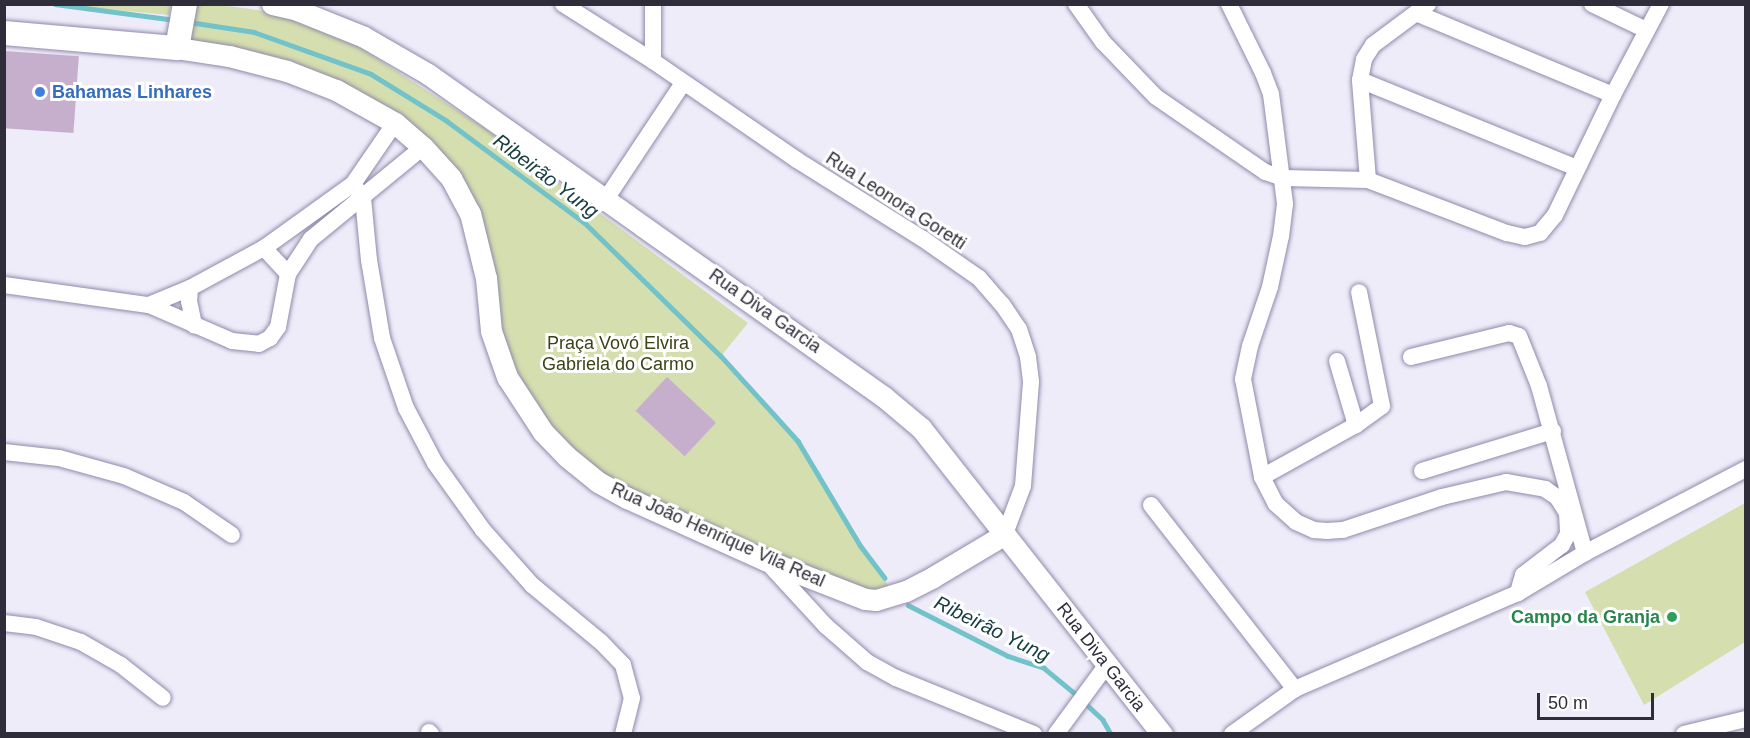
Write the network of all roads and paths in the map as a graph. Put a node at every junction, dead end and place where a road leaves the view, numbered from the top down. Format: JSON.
{"nodes":[{"id":1,"x":272,"y":4,"type":"edge"},
{"id":2,"x":563,"y":4,"type":"edge"},
{"id":3,"x":653,"y":4,"type":"edge"},
{"id":4,"x":1076,"y":4,"type":"edge"},
{"id":5,"x":1229,"y":4,"type":"edge"},
{"id":6,"x":1592,"y":4,"type":"edge"},
{"id":7,"x":1661,"y":4,"type":"edge"},
{"id":8,"x":185,"y":6,"type":"edge"},
{"id":9,"x":1422,"y":9,"type":"edge"},
{"id":10,"x":1646,"y":30,"type":"junction"},
{"id":11,"x":4,"y":33,"type":"edge"},
{"id":12,"x":178,"y":43,"type":"junction"},
{"id":13,"x":653,"y":61,"type":"junction"},
{"id":14,"x":1360,"y":80,"type":"junction"},
{"id":15,"x":683,"y":83,"type":"junction"},
{"id":16,"x":1613,"y":95,"type":"junction"},
{"id":17,"x":395,"y":123,"type":"junction"},
{"id":18,"x":423,"y":147,"type":"junction"},
{"id":19,"x":1577,"y":168,"type":"junction"},
{"id":20,"x":1283,"y":178,"type":"junction"},
{"id":21,"x":1368,"y":180,"type":"junction"},
{"id":22,"x":353,"y":184,"type":"junction"},
{"id":23,"x":363,"y":198,"type":"junction"},
{"id":24,"x":606,"y":199,"type":"junction"},
{"id":25,"x":264,"y":248,"type":"junction"},
{"id":26,"x":288,"y":274,"type":"junction"},
{"id":27,"x":4,"y":285,"type":"edge"},
{"id":28,"x":190,"y":288,"type":"junction"},
{"id":29,"x":1359,"y":292,"type":"dead end"},
{"id":30,"x":149,"y":305,"type":"junction"},
{"id":31,"x":194,"y":325,"type":"junction"},
{"id":32,"x":1411,"y":357,"type":"dead end"},
{"id":33,"x":1337,"y":362,"type":"dead end"},
{"id":34,"x":1356,"y":425,"type":"junction"},
{"id":35,"x":1552,"y":431,"type":"junction"},
{"id":36,"x":4,"y":452,"type":"edge"},
{"id":37,"x":1746,"y":469,"type":"edge"},
{"id":38,"x":1422,"y":471,"type":"dead end"},
{"id":39,"x":1262,"y":477,"type":"junction"},
{"id":40,"x":1151,"y":505,"type":"dead end"},
{"id":41,"x":1005,"y":534,"type":"junction"},
{"id":42,"x":232,"y":535,"type":"dead end"},
{"id":43,"x":1585,"y":553,"type":"junction"},
{"id":44,"x":765,"y":560,"type":"junction"},
{"id":45,"x":1518,"y":593,"type":"junction"},
{"id":46,"x":4,"y":623,"type":"edge"},
{"id":47,"x":1106,"y":666,"type":"junction"},
{"id":48,"x":1295,"y":689,"type":"junction"},
{"id":49,"x":163,"y":698,"type":"dead end"},
{"id":50,"x":1746,"y":719,"type":"edge"},
{"id":51,"x":623,"y":734,"type":"edge"},
{"id":52,"x":1034,"y":734,"type":"edge"},
{"id":53,"x":1056,"y":734,"type":"edge"},
{"id":54,"x":1162,"y":734,"type":"edge"},
{"id":55,"x":1232,"y":734,"type":"edge"},
{"id":56,"x":1684,"y":734,"type":"edge"}],
"edges":[{"from":1,"to":24,"type":"street","name":"Rua Diva Garcia"},
{"from":2,"to":13,"type":"street","name":"Rua Leonora Goretti"},
{"from":3,"to":13,"type":"street"},
{"from":4,"to":20,"type":"street"},
{"from":5,"to":20,"type":"street"},
{"from":6,"to":10,"type":"street"},
{"from":7,"to":10,"type":"street"},
{"from":8,"to":12,"type":"main road"},
{"from":9,"to":14,"type":"street"},
{"from":9,"to":16,"type":"street"},
{"from":10,"to":16,"type":"street"},
{"from":11,"to":12,"type":"main road","name":"Rua João Henrique Vila Real"},
{"from":12,"to":17,"type":"street","name":"Rua João Henrique Vila Real"},
{"from":13,"to":15,"type":"street","name":"Rua Leonora Goretti"},
{"from":14,"to":19,"type":"street"},
{"from":14,"to":21,"type":"street"},
{"from":15,"to":24,"type":"street"},
{"from":15,"to":41,"type":"street","name":"Rua Leonora Goretti"},
{"from":16,"to":19,"type":"street"},
{"from":17,"to":18,"type":"street","name":"Rua João Henrique Vila Real"},
{"from":17,"to":22,"type":"street"},
{"from":18,"to":23,"type":"street"},
{"from":18,"to":44,"type":"street","name":"Rua João Henrique Vila Real"},
{"from":19,"to":21,"type":"street"},
{"from":20,"to":21,"type":"street"},
{"from":20,"to":39,"type":"street"},
{"from":22,"to":23,"type":"street"},
{"from":22,"to":25,"type":"street"},
{"from":23,"to":26,"type":"street"},
{"from":23,"to":51,"type":"street"},
{"from":24,"to":41,"type":"street","name":"Rua Diva Garcia"},
{"from":25,"to":26,"type":"street"},
{"from":25,"to":28,"type":"street"},
{"from":26,"to":31,"type":"street"},
{"from":27,"to":30,"type":"street"},
{"from":28,"to":30,"type":"street"},
{"from":28,"to":31,"type":"street"},
{"from":29,"to":34,"type":"street"},
{"from":30,"to":31,"type":"street"},
{"from":32,"to":35,"type":"street"},
{"from":33,"to":34,"type":"street"},
{"from":34,"to":39,"type":"street"},
{"from":35,"to":38,"type":"street"},
{"from":35,"to":43,"type":"street"},
{"from":36,"to":42,"type":"street"},
{"from":37,"to":43,"type":"street"},
{"from":39,"to":45,"type":"street"},
{"from":40,"to":48,"type":"street"},
{"from":41,"to":44,"type":"street","name":"Rua João Henrique Vila Real"},
{"from":41,"to":47,"type":"street","name":"Rua Diva Garcia"},
{"from":43,"to":45,"type":"street"},
{"from":44,"to":52,"type":"street"},
{"from":45,"to":48,"type":"street"},
{"from":46,"to":49,"type":"street"},
{"from":47,"to":53,"type":"street"},
{"from":47,"to":54,"type":"street","name":"Rua Diva Garcia"},
{"from":48,"to":55,"type":"street"},
{"from":50,"to":56,"type":"street"}]}
